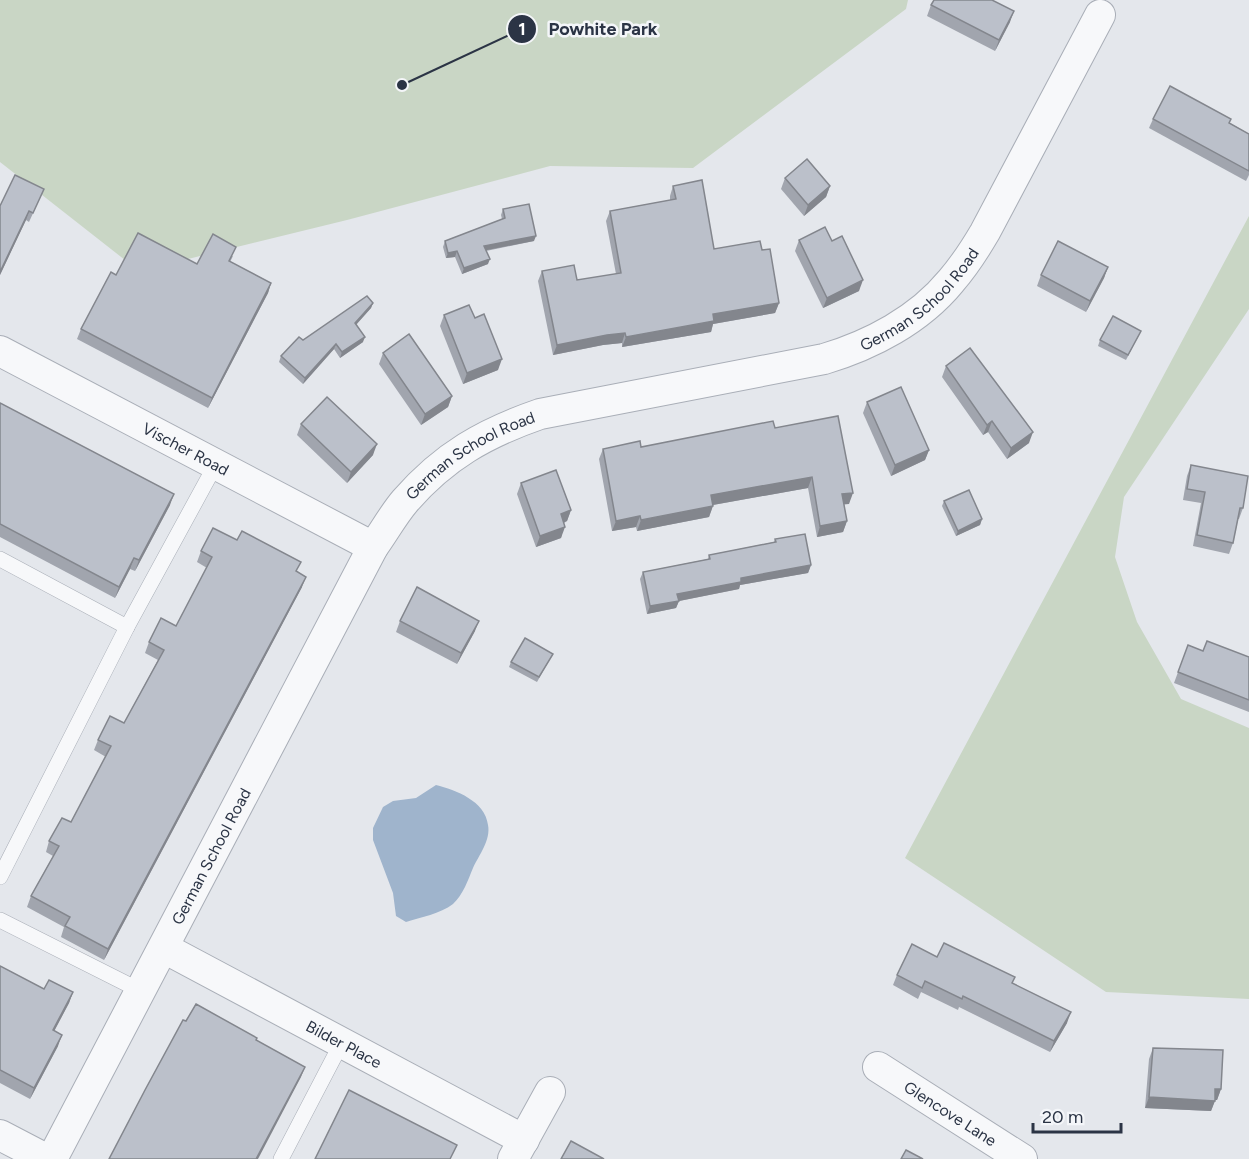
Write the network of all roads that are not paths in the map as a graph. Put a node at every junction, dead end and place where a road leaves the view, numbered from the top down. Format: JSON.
{"nodes":[{"id":1,"x":1100,"y":15,"type":"dead end"},
{"id":2,"x":0,"y":351,"type":"edge"},
{"id":3,"x":216,"y":464,"type":"junction"},
{"id":4,"x":373,"y":547,"type":"junction"},
{"id":5,"x":0,"y":559,"type":"edge"},
{"id":6,"x":127,"y":627,"type":"junction"},
{"id":7,"x":0,"y":877,"type":"edge"},
{"id":8,"x":0,"y":920,"type":"edge"},
{"id":9,"x":164,"y":948,"type":"junction"},
{"id":10,"x":141,"y":991,"type":"junction"},
{"id":11,"x":342,"y":1042,"type":"junction"},
{"id":12,"x":879,"y":1067,"type":"dead end"},
{"id":13,"x":550,"y":1092,"type":"dead end"},
{"id":14,"x":0,"y":1135,"type":"edge"},
{"id":15,"x":518,"y":1149,"type":"edge"},
{"id":16,"x":46,"y":1159,"type":"edge"},
{"id":17,"x":52,"y":1159,"type":"edge"},
{"id":18,"x":281,"y":1159,"type":"edge"},
{"id":19,"x":1022,"y":1159,"type":"edge"}],
"edges":[{"from":1,"to":4,"type":"street","name":"German School Road"},
{"from":2,"to":3,"type":"street","name":"Vischer Road"},
{"from":3,"to":4,"type":"street","name":"Vischer Road"},
{"from":3,"to":6,"type":"lane"},
{"from":4,"to":9,"type":"street","name":"German School Road"},
{"from":5,"to":6,"type":"lane"},
{"from":6,"to":7,"type":"lane"},
{"from":8,"to":10,"type":"lane"},
{"from":9,"to":10,"type":"street","name":"German School Road"},
{"from":9,"to":11,"type":"street","name":"Bilder Place"},
{"from":10,"to":17,"type":"street","name":"German School Road"},
{"from":11,"to":15,"type":"street","name":"Bilder Place"},
{"from":11,"to":18,"type":"lane"},
{"from":12,"to":19,"type":"street","name":"Glencove Lane"},
{"from":13,"to":15,"type":"street"},
{"from":14,"to":16,"type":"street"}]}
